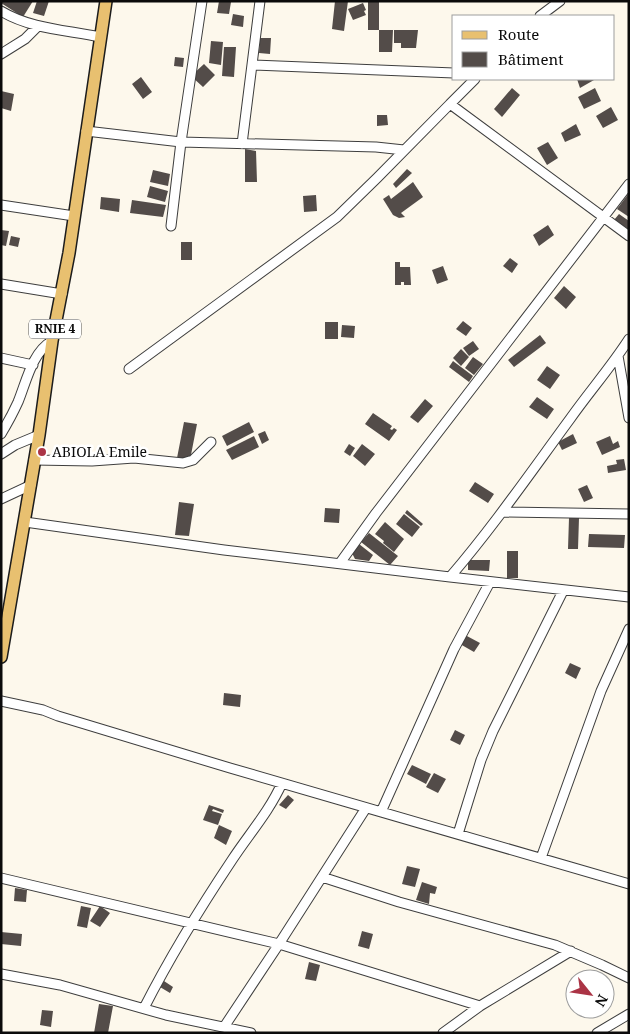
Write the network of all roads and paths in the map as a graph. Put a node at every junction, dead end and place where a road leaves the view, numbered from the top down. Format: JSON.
{"nodes":[{"id":1,"x":106,"y":1,"type":"edge"},
{"id":2,"x":202,"y":1,"type":"edge"},
{"id":3,"x":260,"y":1,"type":"edge"},
{"id":4,"x":560,"y":1,"type":"edge"},
{"id":5,"x":1,"y":11,"type":"edge"},
{"id":6,"x":541,"y":15,"type":"edge"},
{"id":7,"x":38,"y":26,"type":"junction"},
{"id":8,"x":100,"y":37,"type":"junction"},
{"id":9,"x":1,"y":56,"type":"edge"},
{"id":10,"x":252,"y":65,"type":"junction"},
{"id":11,"x":452,"y":73,"type":"edge"},
{"id":12,"x":474,"y":80,"type":"edge"},
{"id":13,"x":450,"y":104,"type":"junction"},
{"id":14,"x":86,"y":131,"type":"junction"},
{"id":15,"x":181,"y":142,"type":"junction"},
{"id":16,"x":242,"y":144,"type":"junction"},
{"id":17,"x":404,"y":150,"type":"junction"},
{"id":18,"x":629,"y":184,"type":"edge"},
{"id":19,"x":1,"y":205,"type":"edge"},
{"id":20,"x":74,"y":216,"type":"junction"},
{"id":21,"x":604,"y":218,"type":"junction"},
{"id":22,"x":171,"y":226,"type":"dead end"},
{"id":23,"x":629,"y":236,"type":"edge"},
{"id":24,"x":1,"y":284,"type":"edge"},
{"id":25,"x":62,"y":294,"type":"junction"},
{"id":26,"x":629,"y":339,"type":"edge"},
{"id":27,"x":52,"y":342,"type":"junction"},
{"id":28,"x":618,"y":356,"type":"junction"},
{"id":29,"x":1,"y":358,"type":"edge"},
{"id":30,"x":33,"y":365,"type":"junction"},
{"id":31,"x":129,"y":370,"type":"dead end"},
{"id":32,"x":629,"y":418,"type":"edge"},
{"id":33,"x":1,"y":434,"type":"edge"},
{"id":34,"x":39,"y":435,"type":"junction"},
{"id":35,"x":212,"y":442,"type":"dead end"},
{"id":36,"x":2,"y":452,"type":"edge"},
{"id":37,"x":34,"y":460,"type":"junction"},
{"id":38,"x":31,"y":485,"type":"junction"},
{"id":39,"x":1,"y":499,"type":"edge"},
{"id":40,"x":502,"y":512,"type":"junction"},
{"id":41,"x":629,"y":514,"type":"edge"},
{"id":42,"x":25,"y":522,"type":"junction"},
{"id":43,"x":340,"y":563,"type":"junction"},
{"id":44,"x":450,"y":577,"type":"junction"},
{"id":45,"x":490,"y":582,"type":"junction"},
{"id":46,"x":563,"y":591,"type":"junction"},
{"id":47,"x":629,"y":597,"type":"edge"},
{"id":48,"x":629,"y":629,"type":"edge"},
{"id":49,"x":1,"y":657,"type":"edge"},
{"id":50,"x":1,"y":701,"type":"edge"},
{"id":51,"x":282,"y":783,"type":"junction"},
{"id":52,"x":366,"y":808,"type":"junction"},
{"id":53,"x":381,"y":812,"type":"junction"},
{"id":54,"x":458,"y":834,"type":"junction"},
{"id":55,"x":541,"y":858,"type":"junction"},
{"id":56,"x":322,"y":877,"type":"junction"},
{"id":57,"x":1,"y":878,"type":"edge"},
{"id":58,"x":629,"y":884,"type":"edge"},
{"id":59,"x":191,"y":923,"type":"junction"},
{"id":60,"x":279,"y":944,"type":"junction"},
{"id":61,"x":571,"y":951,"type":"junction"},
{"id":62,"x":1,"y":974,"type":"edge"},
{"id":63,"x":629,"y":978,"type":"edge"},
{"id":64,"x":480,"y":1006,"type":"junction"},
{"id":65,"x":144,"y":1008,"type":"junction"},
{"id":66,"x":629,"y":1014,"type":"edge"},
{"id":67,"x":224,"y":1027,"type":"junction"},
{"id":68,"x":251,"y":1033,"type":"edge"},
{"id":69,"x":442,"y":1033,"type":"edge"},
{"id":70,"x":597,"y":1033,"type":"edge"}],
"edges":[{"from":1,"to":8,"type":"main road","number":"RNIE 4"},
{"from":2,"to":15,"type":"street"},
{"from":3,"to":10,"type":"street"},
{"from":4,"to":6,"type":"street"},
{"from":5,"to":7,"type":"street"},
{"from":7,"to":8,"type":"street"},
{"from":7,"to":9,"type":"street"},
{"from":8,"to":14,"type":"main road","number":"RNIE 4"},
{"from":10,"to":11,"type":"street"},
{"from":10,"to":16,"type":"street"},
{"from":12,"to":13,"type":"street"},
{"from":13,"to":17,"type":"street"},
{"from":13,"to":21,"type":"street"},
{"from":14,"to":15,"type":"street"},
{"from":14,"to":20,"type":"main road","number":"RNIE 4"},
{"from":15,"to":16,"type":"street"},
{"from":15,"to":22,"type":"street"},
{"from":16,"to":17,"type":"street"},
{"from":17,"to":31,"type":"street"},
{"from":18,"to":21,"type":"street"},
{"from":19,"to":20,"type":"street"},
{"from":20,"to":25,"type":"main road","number":"RNIE 4"},
{"from":21,"to":23,"type":"street"},
{"from":21,"to":43,"type":"street"},
{"from":24,"to":25,"type":"street"},
{"from":25,"to":27,"type":"main road","number":"RNIE 4"},
{"from":26,"to":28,"type":"street"},
{"from":27,"to":30,"type":"street"},
{"from":27,"to":34,"type":"main road","number":"RNIE 4"},
{"from":28,"to":32,"type":"street"},
{"from":28,"to":40,"type":"street"},
{"from":29,"to":30,"type":"street"},
{"from":30,"to":33,"type":"street"},
{"from":34,"to":36,"type":"street"},
{"from":34,"to":37,"type":"main road","number":"RNIE 4"},
{"from":35,"to":37,"type":"street"},
{"from":37,"to":38,"type":"main road","number":"RNIE 4"},
{"from":38,"to":39,"type":"street"},
{"from":38,"to":42,"type":"main road","number":"RNIE 4"},
{"from":40,"to":41,"type":"street"},
{"from":40,"to":44,"type":"street"},
{"from":42,"to":43,"type":"street"},
{"from":42,"to":49,"type":"main road","number":"RNIE 4"},
{"from":43,"to":44,"type":"street"},
{"from":44,"to":45,"type":"street"},
{"from":45,"to":46,"type":"street"},
{"from":45,"to":53,"type":"street"},
{"from":46,"to":47,"type":"street"},
{"from":46,"to":54,"type":"street"},
{"from":48,"to":55,"type":"street"},
{"from":50,"to":51,"type":"street"},
{"from":51,"to":52,"type":"street"},
{"from":51,"to":59,"type":"street"},
{"from":52,"to":53,"type":"street"},
{"from":52,"to":56,"type":"street"},
{"from":53,"to":54,"type":"street"},
{"from":54,"to":55,"type":"street"},
{"from":55,"to":58,"type":"street"},
{"from":56,"to":60,"type":"street"},
{"from":56,"to":61,"type":"street"},
{"from":57,"to":59,"type":"street"},
{"from":59,"to":60,"type":"street"},
{"from":59,"to":65,"type":"street"},
{"from":60,"to":64,"type":"street"},
{"from":60,"to":67,"type":"street"},
{"from":61,"to":63,"type":"street"},
{"from":61,"to":64,"type":"street"},
{"from":62,"to":65,"type":"street"},
{"from":64,"to":69,"type":"street"},
{"from":65,"to":67,"type":"street"},
{"from":66,"to":70,"type":"street"},
{"from":67,"to":68,"type":"street"}]}
